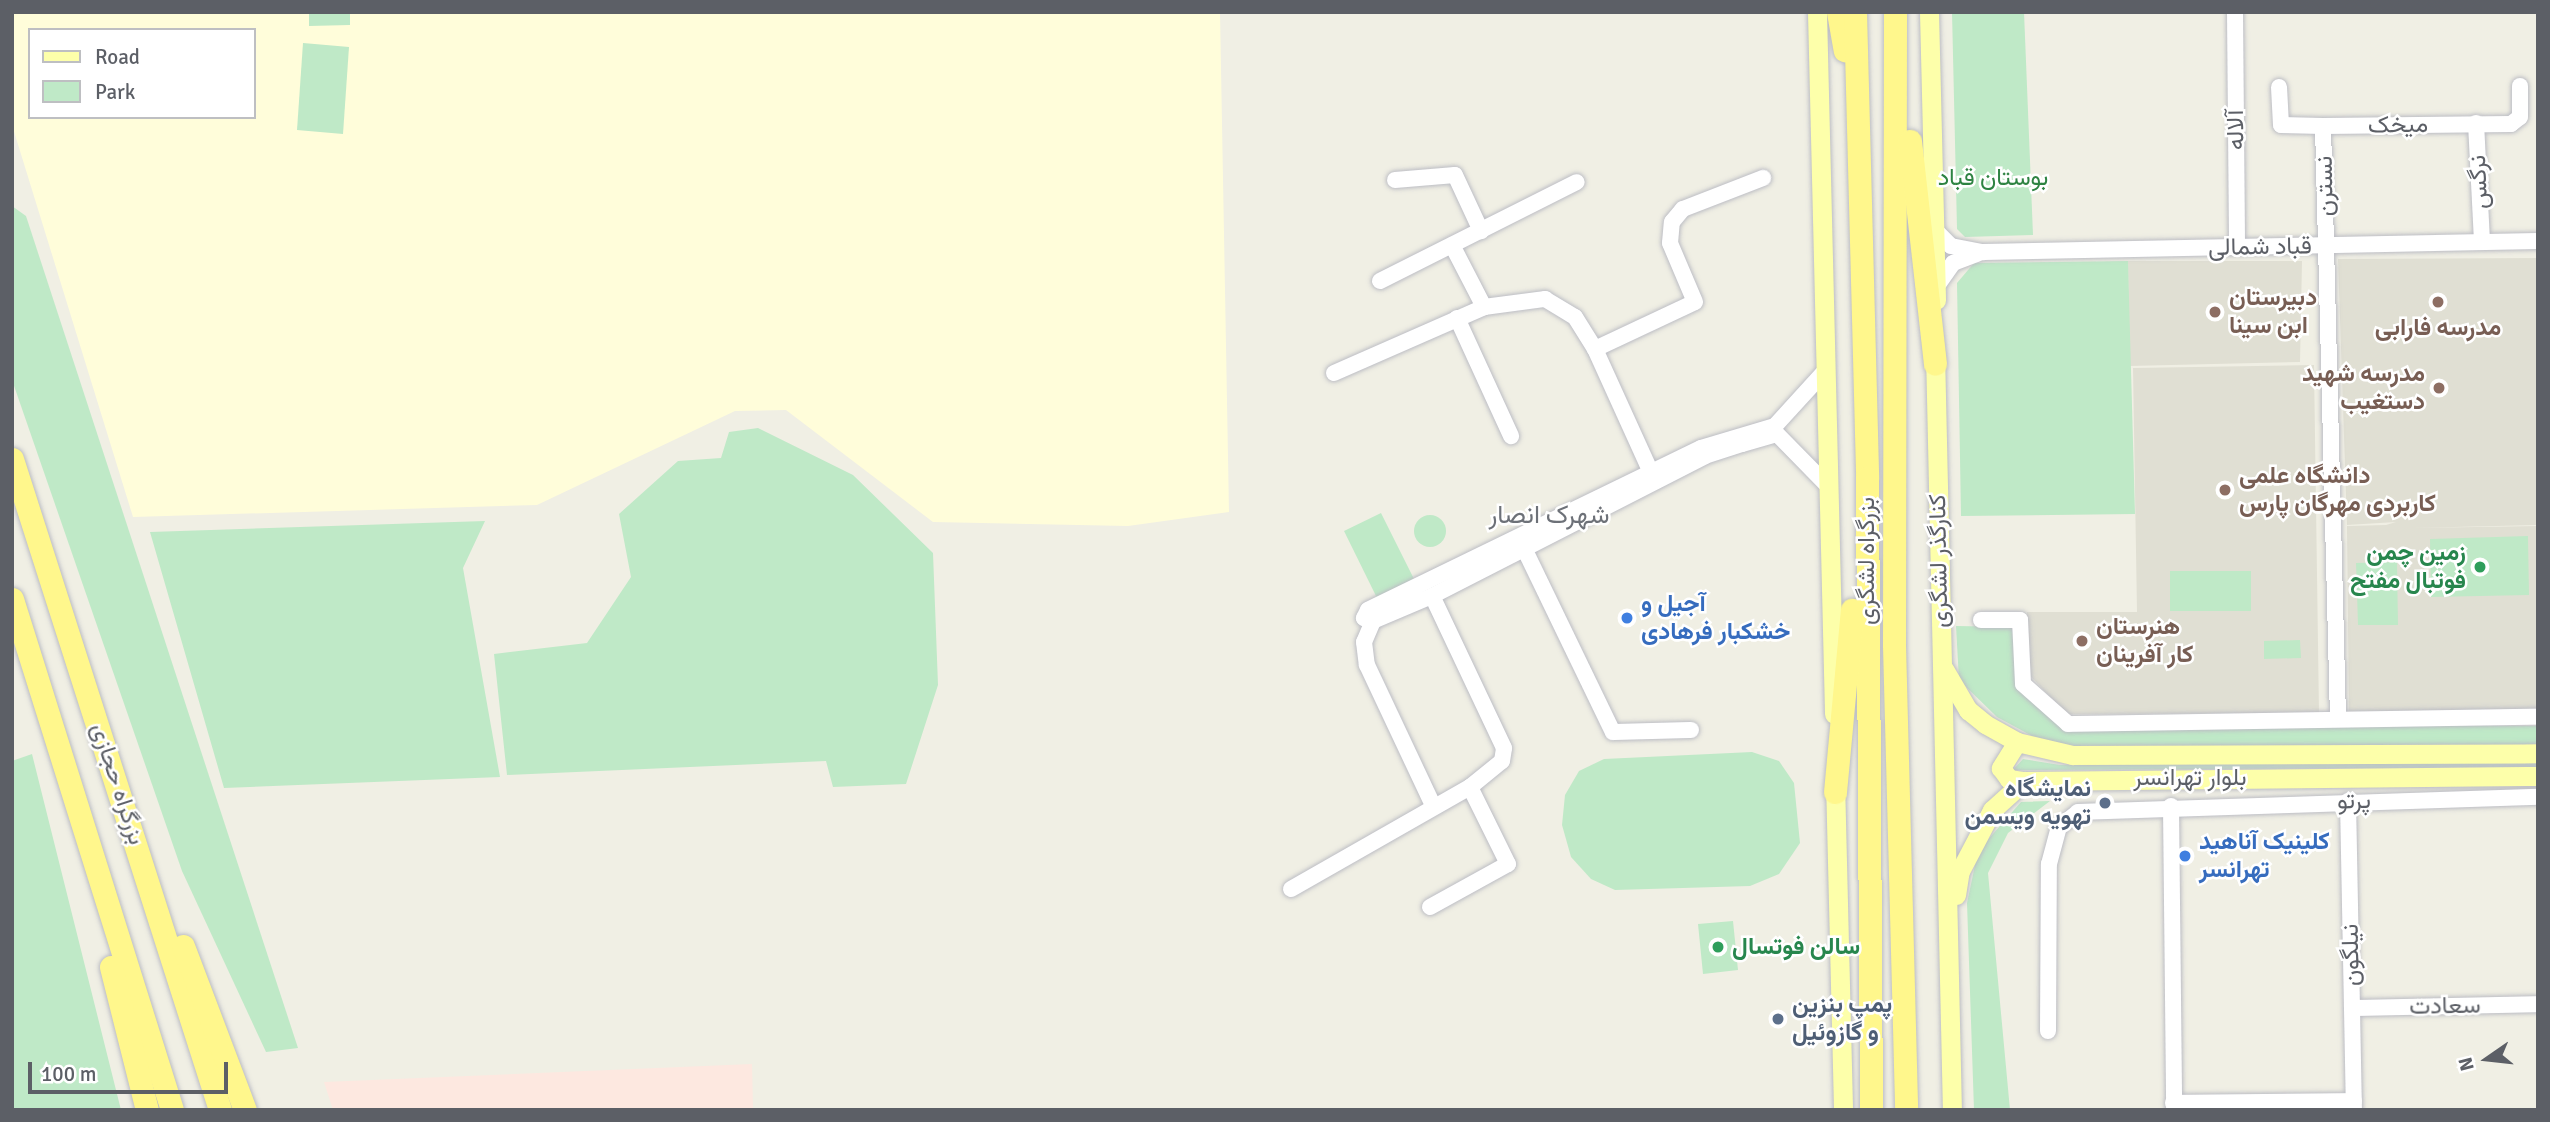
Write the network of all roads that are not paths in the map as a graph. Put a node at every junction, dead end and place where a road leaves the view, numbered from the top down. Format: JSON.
{"nodes":[{"id":1,"x":1817,"y":12,"type":"edge"},
{"id":2,"x":1838,"y":12,"type":"edge"},
{"id":3,"x":1855,"y":12,"type":"edge"},
{"id":4,"x":1896,"y":12,"type":"edge"},
{"id":5,"x":1929,"y":12,"type":"edge"},
{"id":6,"x":2235,"y":12,"type":"edge"},
{"id":7,"x":2520,"y":86,"type":"dead end"},
{"id":8,"x":2279,"y":87,"type":"dead end"},
{"id":9,"x":1858,"y":122,"type":"junction"},
{"id":10,"x":2476,"y":123,"type":"junction"},
{"id":11,"x":2323,"y":126,"type":"junction"},
{"id":12,"x":1763,"y":178,"type":"dead end"},
{"id":13,"x":1395,"y":180,"type":"dead end"},
{"id":14,"x":1577,"y":182,"type":"dead end"},
{"id":15,"x":1481,"y":231,"type":"junction"},
{"id":16,"x":1936,"y":231,"type":"junction"},
{"id":17,"x":2538,"y":241,"type":"edge"},
{"id":18,"x":2482,"y":242,"type":"junction"},
{"id":19,"x":1452,"y":245,"type":"junction"},
{"id":20,"x":2326,"y":245,"type":"junction"},
{"id":21,"x":2237,"y":247,"type":"junction"},
{"id":22,"x":1983,"y":252,"type":"junction"},
{"id":23,"x":1380,"y":281,"type":"dead end"},
{"id":24,"x":1937,"y":286,"type":"junction"},
{"id":25,"x":1484,"y":307,"type":"junction"},
{"id":26,"x":1457,"y":318,"type":"junction"},
{"id":27,"x":1595,"y":349,"type":"junction"},
{"id":28,"x":1935,"y":364,"type":"junction"},
{"id":29,"x":1825,"y":371,"type":"junction"},
{"id":30,"x":1334,"y":373,"type":"dead end"},
{"id":31,"x":1511,"y":436,"type":"dead end"},
{"id":32,"x":12,"y":459,"type":"edge"},
{"id":33,"x":1653,"y":477,"type":"junction"},
{"id":34,"x":1867,"y":478,"type":"junction"},
{"id":35,"x":1828,"y":486,"type":"junction"},
{"id":36,"x":1522,"y":542,"type":"junction"},
{"id":37,"x":1432,"y":596,"type":"junction"},
{"id":38,"x":12,"y":599,"type":"edge"},
{"id":39,"x":1981,"y":620,"type":"dead end"},
{"id":40,"x":1373,"y":621,"type":"junction"},
{"id":41,"x":1942,"y":664,"type":"junction"},
{"id":42,"x":2538,"y":716,"type":"edge"},
{"id":43,"x":2338,"y":719,"type":"junction"},
{"id":44,"x":1691,"y":730,"type":"dead end"},
{"id":45,"x":2017,"y":742,"type":"junction"},
{"id":46,"x":2538,"y":753,"type":"edge"},
{"id":47,"x":2538,"y":776,"type":"edge"},
{"id":48,"x":2237,"y":779,"type":"junction"},
{"id":49,"x":2024,"y":781,"type":"junction"},
{"id":50,"x":1470,"y":786,"type":"junction"},
{"id":51,"x":1835,"y":792,"type":"junction"},
{"id":52,"x":2538,"y":797,"type":"edge"},
{"id":53,"x":2348,"y":801,"type":"junction"},
{"id":54,"x":2280,"y":802,"type":"junction"},
{"id":55,"x":1433,"y":805,"type":"junction"},
{"id":56,"x":2171,"y":806,"type":"junction"},
{"id":57,"x":134,"y":833,"type":"junction"},
{"id":58,"x":1291,"y":889,"type":"dead end"},
{"id":59,"x":102,"y":898,"type":"junction"},
{"id":60,"x":1430,"y":907,"type":"dead end"},
{"id":61,"x":1949,"y":940,"type":"junction"},
{"id":62,"x":2538,"y":1004,"type":"edge"},
{"id":63,"x":2352,"y":1008,"type":"junction"},
{"id":64,"x":2048,"y":1031,"type":"dead end"},
{"id":65,"x":2354,"y":1105,"type":"edge"},
{"id":66,"x":2174,"y":1106,"type":"edge"},
{"id":67,"x":147,"y":1110,"type":"edge"},
{"id":68,"x":172,"y":1110,"type":"edge"},
{"id":69,"x":220,"y":1110,"type":"edge"},
{"id":70,"x":245,"y":1110,"type":"edge"},
{"id":71,"x":1843,"y":1110,"type":"edge"},
{"id":72,"x":1871,"y":1110,"type":"edge"},
{"id":73,"x":1906,"y":1110,"type":"edge"},
{"id":74,"x":1952,"y":1110,"type":"edge"}],
"edges":[{"from":1,"to":29,"type":"main road"},
{"from":2,"to":9,"type":"highway"},
{"from":3,"to":9,"type":"highway","name":"بزرگراه لشگری"},
{"from":4,"to":28,"type":"highway"},
{"from":4,"to":73,"type":"highway","name":"بزرگراه لشگری"},
{"from":5,"to":16,"type":"main road","name":"کنارگذر لشگری"},
{"from":6,"to":21,"type":"street","name":"آلاله"},
{"from":7,"to":10,"type":"street","name":"میخک"},
{"from":8,"to":11,"type":"street","name":"میخک"},
{"from":9,"to":34,"type":"highway","name":"بزرگراه لشگری"},
{"from":10,"to":11,"type":"street","name":"میخک"},
{"from":10,"to":18,"type":"street","name":"نرگس"},
{"from":11,"to":20,"type":"street","name":"نسترن"},
{"from":12,"to":27,"type":"street"},
{"from":13,"to":15,"type":"street"},
{"from":14,"to":15,"type":"street"},
{"from":15,"to":19,"type":"street"},
{"from":16,"to":22,"type":"street"},
{"from":16,"to":24,"type":"main road","name":"کنارگذر لشگری"},
{"from":17,"to":18,"type":"street","name":"قباد شمالی"},
{"from":18,"to":20,"type":"street","name":"قباد شمالی"},
{"from":19,"to":23,"type":"street"},
{"from":19,"to":25,"type":"street"},
{"from":20,"to":21,"type":"street","name":"قباد شمالی"},
{"from":20,"to":43,"type":"street","name":"نسترن"},
{"from":21,"to":22,"type":"street","name":"قباد شمالی"},
{"from":22,"to":24,"type":"street"},
{"from":24,"to":28,"type":"main road","name":"کنارگذر لشگری"},
{"from":25,"to":26,"type":"street"},
{"from":25,"to":27,"type":"street"},
{"from":26,"to":30,"type":"street"},
{"from":26,"to":31,"type":"street"},
{"from":27,"to":33,"type":"street"},
{"from":28,"to":41,"type":"main road","name":"کنارگذر لشگری"},
{"from":29,"to":33,"type":"street"},
{"from":29,"to":35,"type":"main road"},
{"from":32,"to":57,"type":"highway","name":"بزرگراه حجازی"},
{"from":33,"to":35,"type":"street"},
{"from":33,"to":36,"type":"street"},
{"from":34,"to":51,"type":"highway"},
{"from":34,"to":72,"type":"highway","name":"بزرگراه لشگری"},
{"from":35,"to":51,"type":"main road"},
{"from":36,"to":37,"type":"street"},
{"from":36,"to":40,"type":"street"},
{"from":36,"to":44,"type":"street"},
{"from":37,"to":40,"type":"street"},
{"from":37,"to":50,"type":"street"},
{"from":38,"to":59,"type":"highway","name":"بزرگراه حجازی"},
{"from":39,"to":43,"type":"street"},
{"from":40,"to":55,"type":"street"},
{"from":41,"to":45,"type":"main road","name":"بلوار تهرانسر"},
{"from":41,"to":61,"type":"main road","name":"کنارگذر لشگری"},
{"from":42,"to":43,"type":"street"},
{"from":45,"to":46,"type":"main road","name":"بلوار تهرانسر"},
{"from":45,"to":49,"type":"main road"},
{"from":47,"to":48,"type":"main road","name":"بلوار تهرانسر"},
{"from":48,"to":49,"type":"main road","name":"بلوار تهرانسر"},
{"from":48,"to":54,"type":"street"},
{"from":49,"to":61,"type":"main road"},
{"from":50,"to":55,"type":"street"},
{"from":50,"to":60,"type":"street"},
{"from":51,"to":71,"type":"main road"},
{"from":52,"to":53,"type":"street","name":"پرتو"},
{"from":53,"to":54,"type":"street","name":"پرتو"},
{"from":53,"to":63,"type":"street","name":"نیلگون"},
{"from":54,"to":56,"type":"street","name":"پرتو"},
{"from":55,"to":58,"type":"street"},
{"from":56,"to":64,"type":"street","name":"پرتو"},
{"from":56,"to":66,"type":"street"},
{"from":57,"to":69,"type":"highway","name":"بزرگراه حجازی"},
{"from":57,"to":70,"type":"highway"},
{"from":59,"to":67,"type":"highway"},
{"from":59,"to":68,"type":"highway","name":"بزرگراه حجازی"},
{"from":61,"to":74,"type":"main road","name":"کنارگذر لشگری"},
{"from":62,"to":63,"type":"street","name":"سعادت"},
{"from":63,"to":65,"type":"street","name":"نیلگون"},
{"from":65,"to":66,"type":"street"}]}
